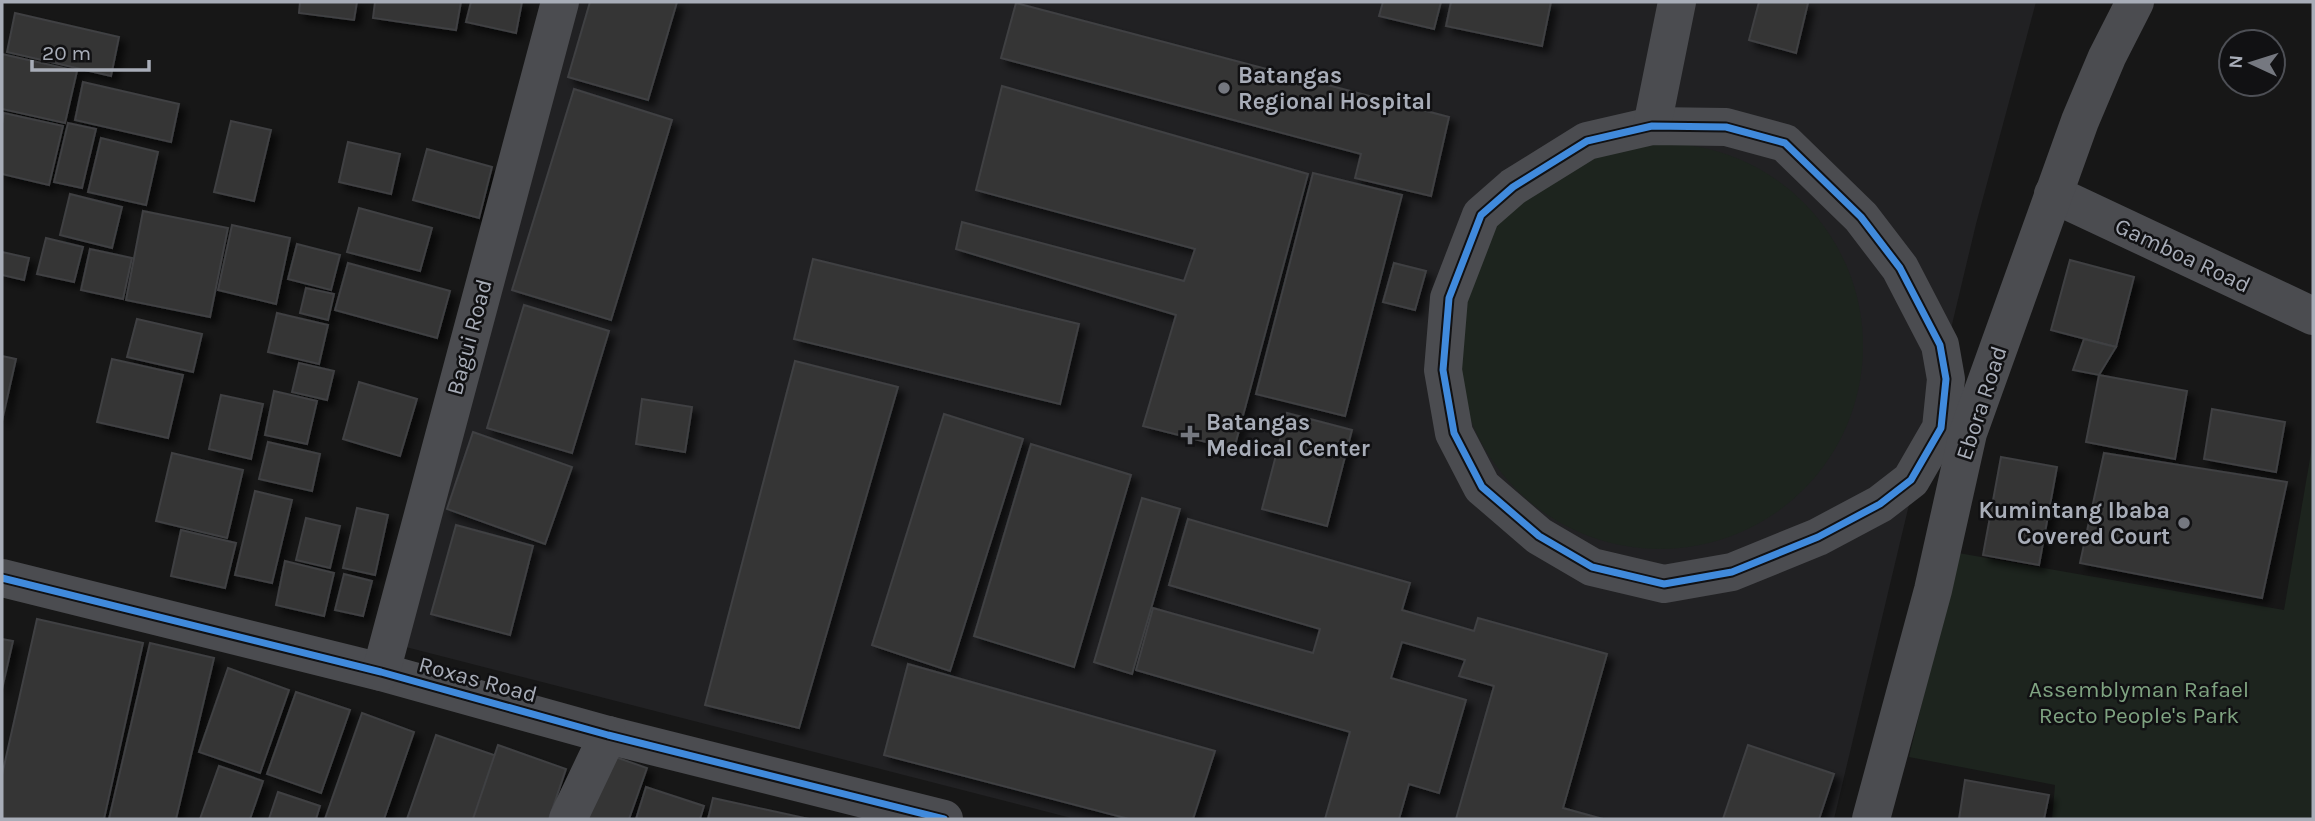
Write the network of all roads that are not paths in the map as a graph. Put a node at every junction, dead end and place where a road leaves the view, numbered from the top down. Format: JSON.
{"nodes":[{"id":1,"x":560,"y":2,"type":"edge"},
{"id":2,"x":1677,"y":2,"type":"edge"},
{"id":3,"x":2135,"y":2,"type":"edge"},
{"id":4,"x":1652,"y":126,"type":"junction"},
{"id":5,"x":2053,"y":194,"type":"junction"},
{"id":6,"x":2313,"y":316,"type":"edge"},
{"id":7,"x":1955,"y":430,"type":"junction"},
{"id":8,"x":2,"y":578,"type":"edge"},
{"id":9,"x":381,"y":672,"type":"junction"},
{"id":10,"x":608,"y":735,"type":"junction"},
{"id":11,"x":845,"y":808,"type":"edge"},
{"id":12,"x":568,"y":819,"type":"edge"},
{"id":13,"x":944,"y":819,"type":"edge"},
{"id":14,"x":1871,"y":819,"type":"edge"}],
"edges":[{"from":1,"to":9,"type":"street","name":"Bagui Road"},
{"from":2,"to":4,"type":"street"},
{"from":3,"to":5,"type":"street","name":"Ebora Road"},
{"from":4,"to":7,"type":"street"},
{"from":4,"to":7,"type":"street"},
{"from":5,"to":6,"type":"street","name":"Gamboa Road"},
{"from":5,"to":7,"type":"street","name":"Ebora Road"},
{"from":7,"to":14,"type":"street","name":"Ebora Road"},
{"from":8,"to":9,"type":"street","name":"Roxas Road"},
{"from":9,"to":10,"type":"street","name":"Roxas Road"},
{"from":10,"to":11,"type":"street","name":"Roxas Road"},
{"from":10,"to":12,"type":"street"},
{"from":11,"to":13,"type":"street","name":"Roxas Road"}]}
